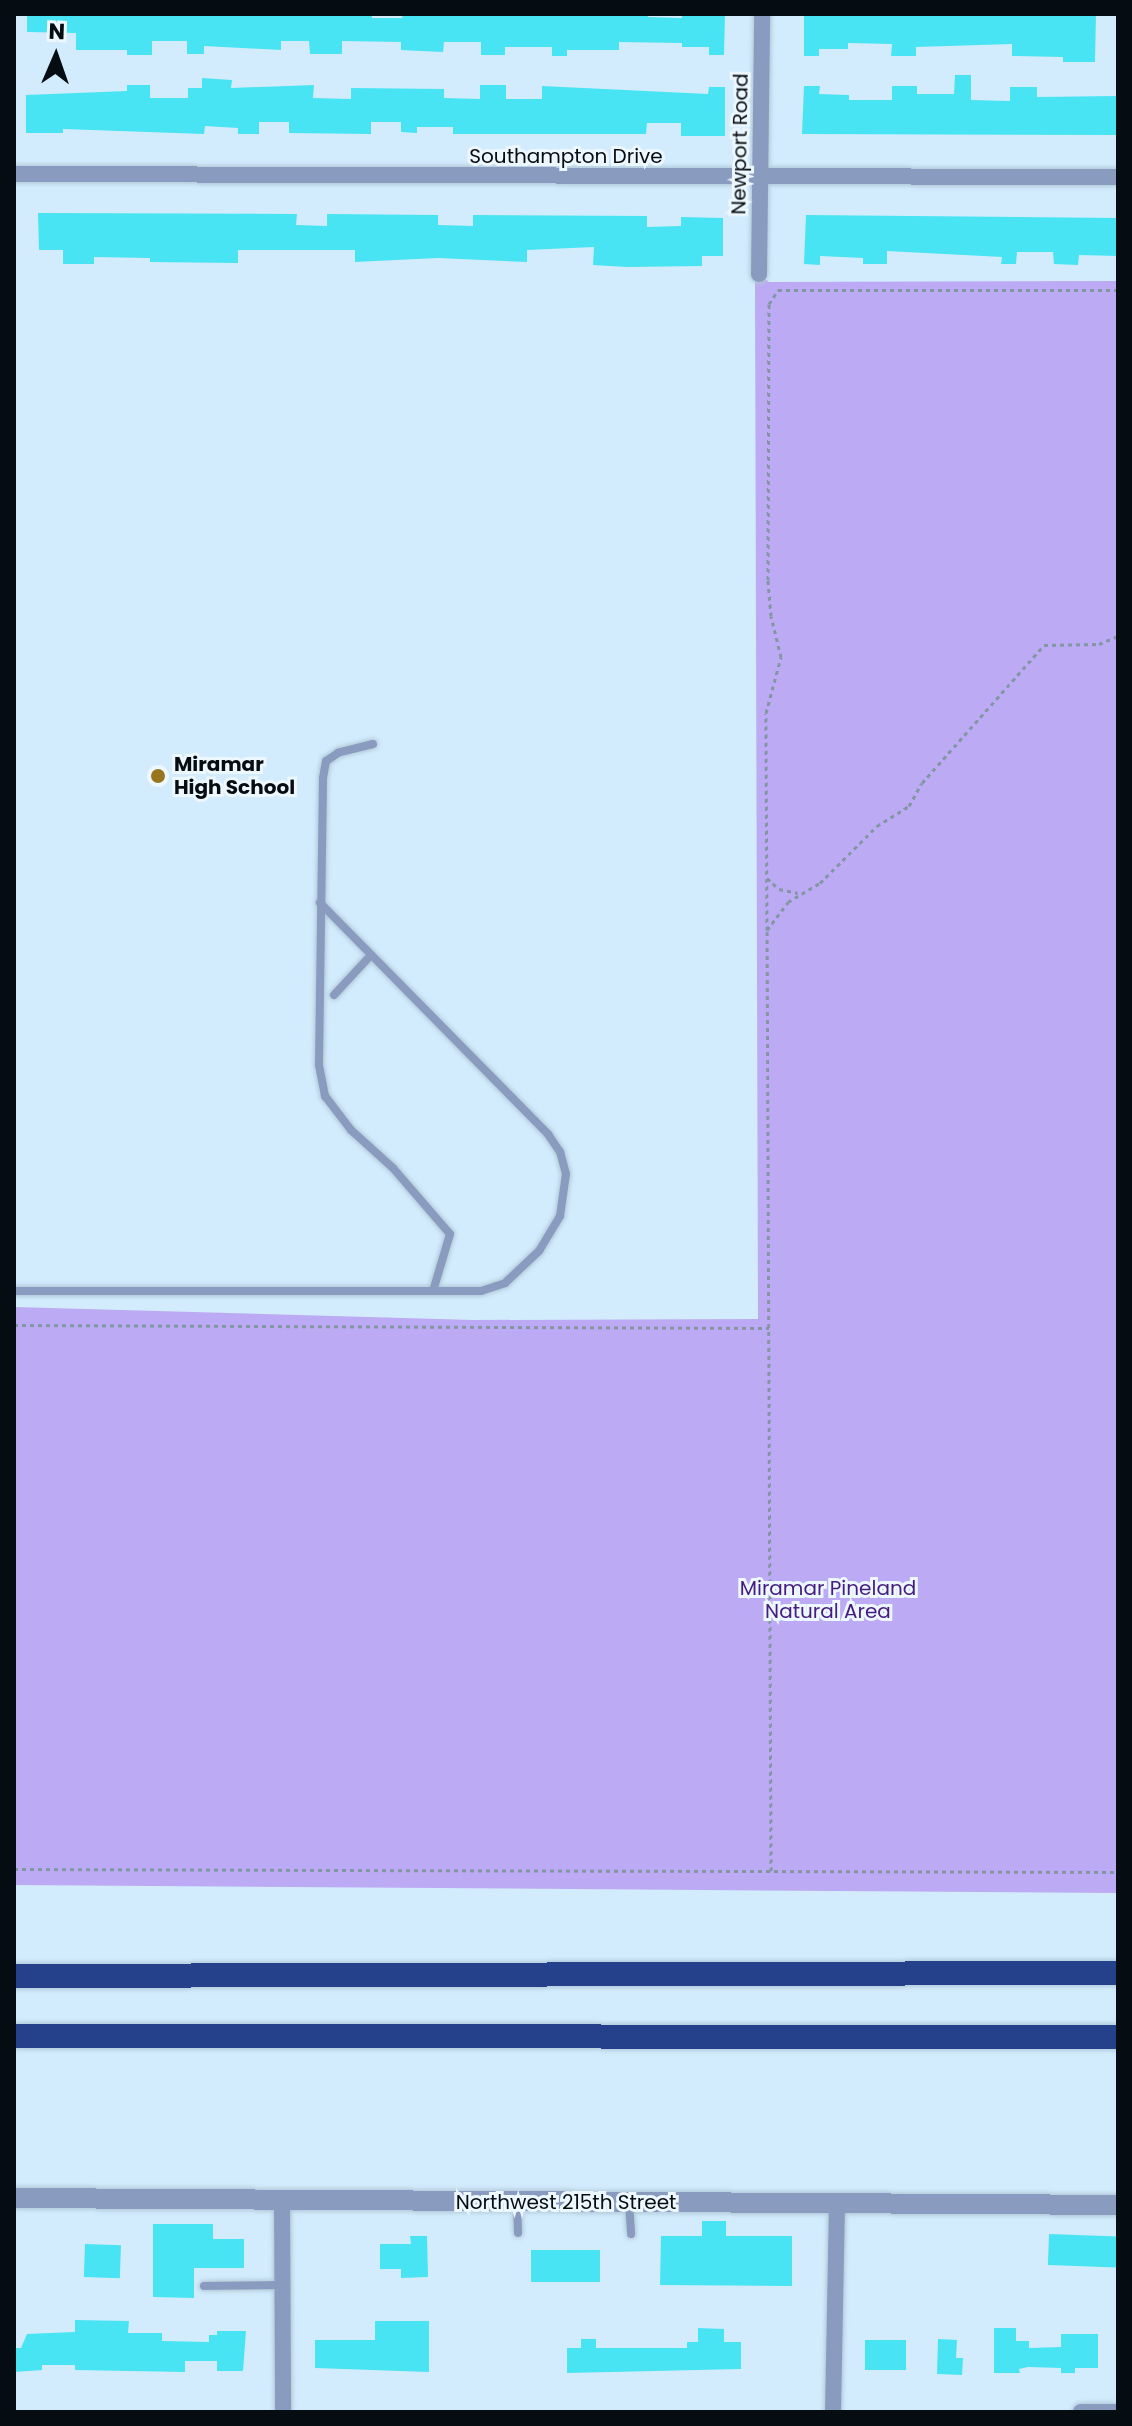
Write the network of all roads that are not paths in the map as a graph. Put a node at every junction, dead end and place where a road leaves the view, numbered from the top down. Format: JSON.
{"nodes":[{"id":1,"x":762,"y":14,"type":"edge"},
{"id":2,"x":14,"y":174,"type":"edge"},
{"id":3,"x":760,"y":177,"type":"junction"},
{"id":4,"x":1118,"y":177,"type":"edge"},
{"id":5,"x":759,"y":274,"type":"dead end"},
{"id":6,"x":373,"y":744,"type":"dead end"},
{"id":7,"x":320,"y":903,"type":"junction"},
{"id":8,"x":371,"y":955,"type":"junction"},
{"id":9,"x":334,"y":995,"type":"dead end"},
{"id":10,"x":14,"y":1291,"type":"edge"},
{"id":11,"x":433,"y":1291,"type":"junction"},
{"id":12,"x":1118,"y":1973,"type":"edge"},
{"id":13,"x":14,"y":1976,"type":"edge"},
{"id":14,"x":14,"y":2036,"type":"edge"},
{"id":15,"x":1118,"y":2037,"type":"edge"},
{"id":16,"x":14,"y":2198,"type":"edge"},
{"id":17,"x":282,"y":2200,"type":"junction"},
{"id":18,"x":517,"y":2202,"type":"junction"},
{"id":19,"x":629,"y":2202,"type":"junction"},
{"id":20,"x":837,"y":2204,"type":"junction"},
{"id":21,"x":1118,"y":2205,"type":"edge"},
{"id":22,"x":518,"y":2233,"type":"dead end"},
{"id":23,"x":631,"y":2234,"type":"dead end"},
{"id":24,"x":283,"y":2285,"type":"junction"},
{"id":25,"x":204,"y":2286,"type":"dead end"},
{"id":26,"x":283,"y":2412,"type":"edge"},
{"id":27,"x":833,"y":2412,"type":"edge"},
{"id":28,"x":1081,"y":2412,"type":"edge"},
{"id":29,"x":1118,"y":2412,"type":"edge"}],
"edges":[{"from":1,"to":3,"type":"street","name":"Newport Road"},
{"from":2,"to":3,"type":"street","name":"Southampton Drive"},
{"from":3,"to":4,"type":"street","name":"Southampton Drive"},
{"from":3,"to":5,"type":"street","name":"Newport Road"},
{"from":6,"to":7,"type":"lane"},
{"from":7,"to":8,"type":"lane"},
{"from":7,"to":11,"type":"lane"},
{"from":8,"to":9,"type":"lane"},
{"from":8,"to":11,"type":"lane"},
{"from":10,"to":11,"type":"lane"},
{"from":12,"to":13,"type":"highway"},
{"from":14,"to":15,"type":"highway"},
{"from":16,"to":17,"type":"street","name":"Northwest 215th Street"},
{"from":17,"to":18,"type":"street","name":"Northwest 215th Street"},
{"from":17,"to":24,"type":"street"},
{"from":18,"to":19,"type":"street","name":"Northwest 215th Street"},
{"from":18,"to":22,"type":"lane"},
{"from":19,"to":20,"type":"street","name":"Northwest 215th Street"},
{"from":19,"to":23,"type":"lane"},
{"from":20,"to":21,"type":"street","name":"Northwest 215th Street"},
{"from":20,"to":27,"type":"street"},
{"from":24,"to":25,"type":"lane"},
{"from":24,"to":26,"type":"street"},
{"from":28,"to":29,"type":"street"}]}
